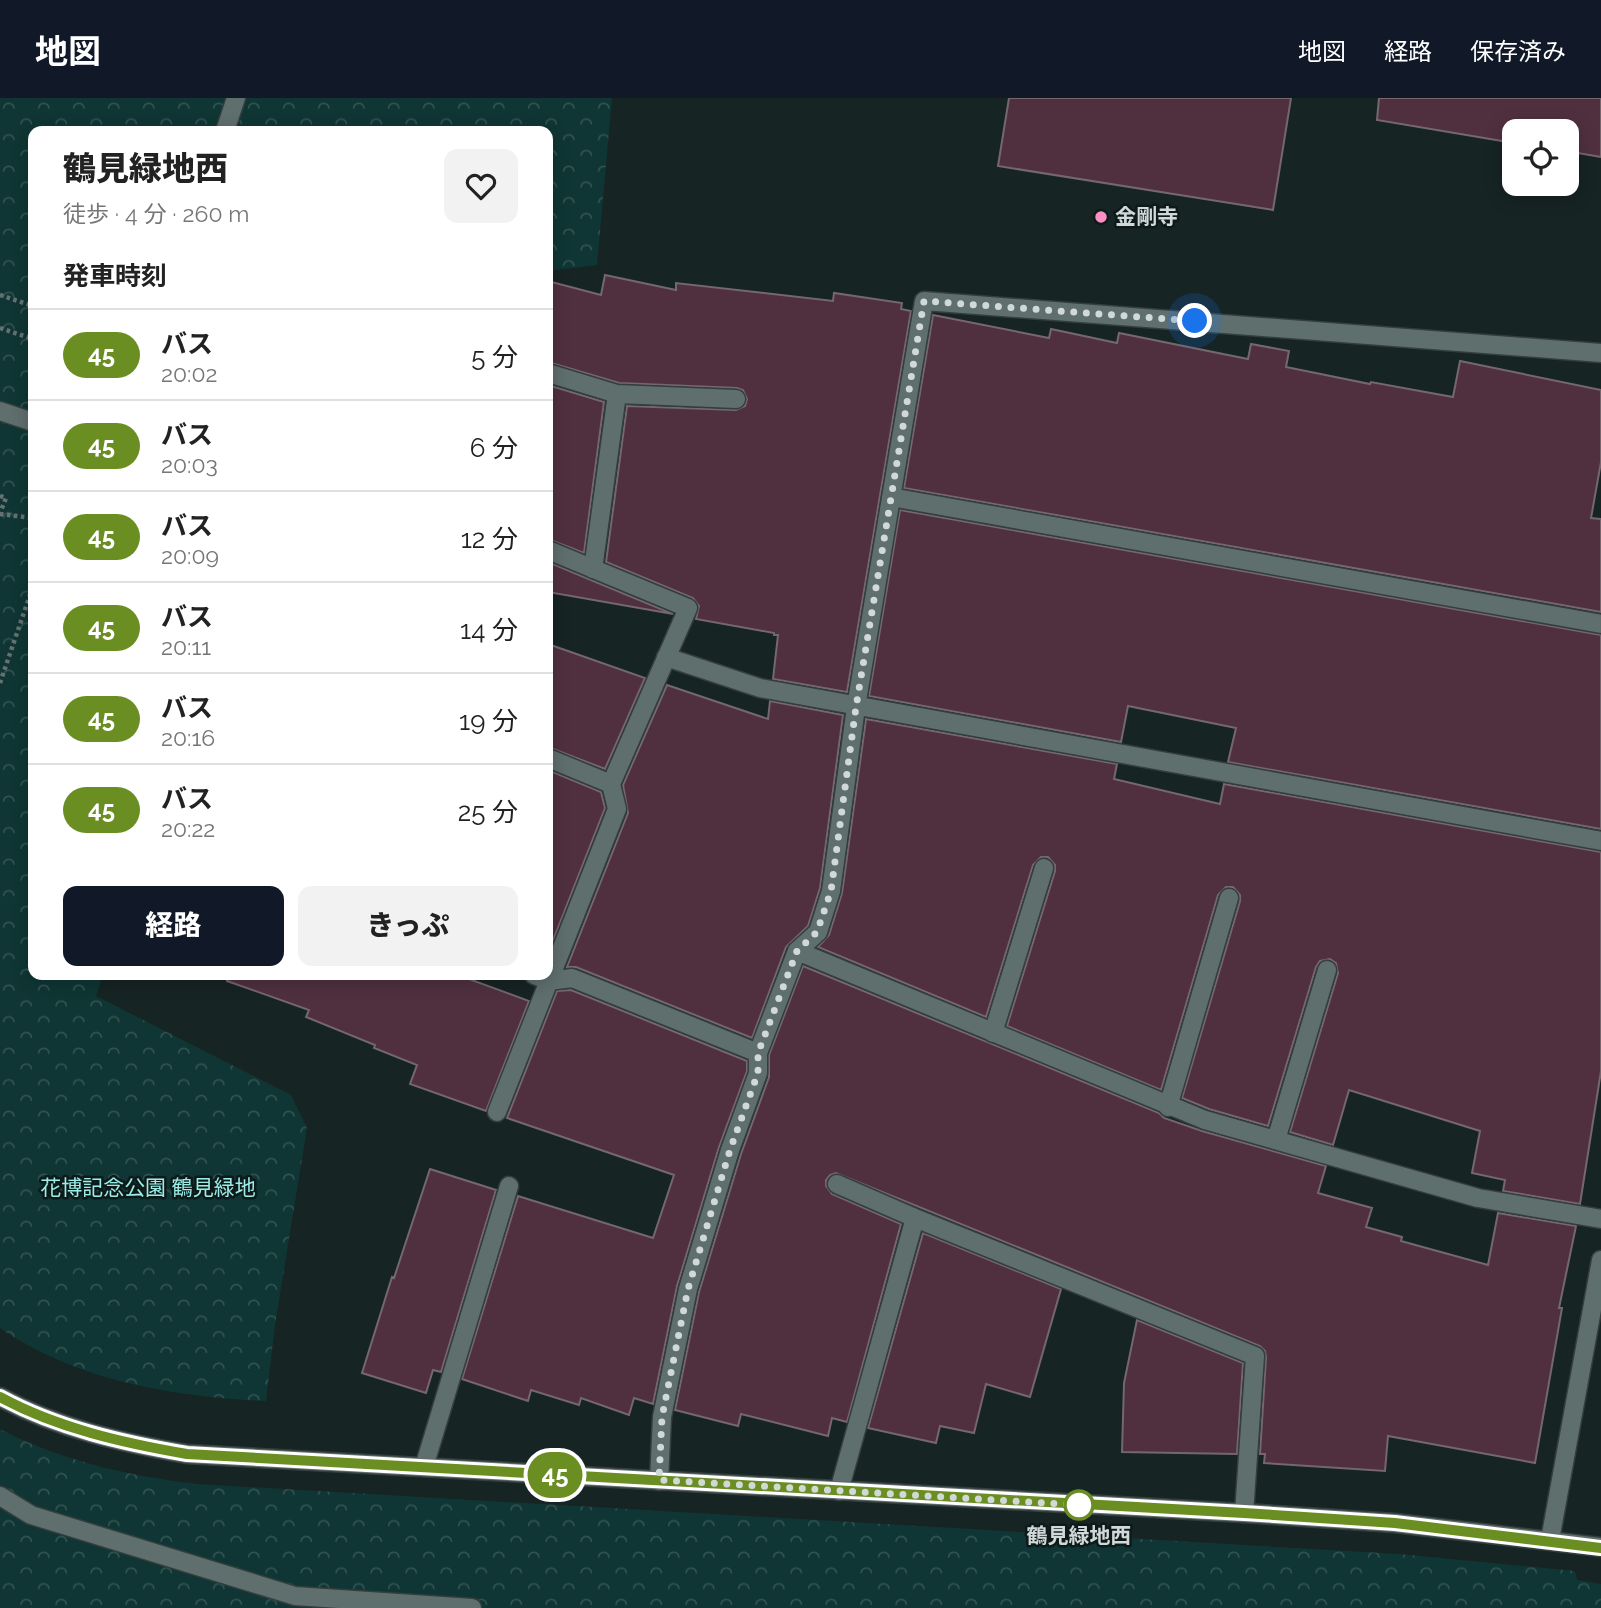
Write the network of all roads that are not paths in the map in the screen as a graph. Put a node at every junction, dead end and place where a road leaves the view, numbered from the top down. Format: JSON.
{"nodes":[{"id":1,"x":236,"y":98,"type":"edge"},
{"id":2,"x":227,"y":126,"type":"edge"},
{"id":3,"x":1601,"y":352,"type":"edge"},
{"id":4,"x":553,"y":375,"type":"edge"},
{"id":5,"x":617,"y":394,"type":"junction"},
{"id":6,"x":736,"y":399,"type":"dead end"},
{"id":7,"x":0,"y":411,"type":"edge"},
{"id":8,"x":28,"y":420,"type":"edge"},
{"id":9,"x":891,"y":496,"type":"junction"},
{"id":10,"x":553,"y":552,"type":"edge"},
{"id":11,"x":593,"y":569,"type":"junction"},
{"id":12,"x":1601,"y":624,"type":"edge"},
{"id":13,"x":666,"y":657,"type":"junction"},
{"id":14,"x":856,"y":707,"type":"junction"},
{"id":15,"x":553,"y":760,"type":"edge"},
{"id":16,"x":611,"y":784,"type":"junction"},
{"id":17,"x":1601,"y":841,"type":"edge"},
{"id":18,"x":1044,"y":868,"type":"dead end"},
{"id":19,"x":1229,"y":898,"type":"dead end"},
{"id":20,"x":797,"y":951,"type":"junction"},
{"id":21,"x":553,"y":953,"type":"edge"},
{"id":22,"x":1327,"y":970,"type":"dead end"},
{"id":23,"x":553,"y":978,"type":"edge"},
{"id":24,"x":541,"y":980,"type":"edge"},
{"id":25,"x":993,"y":1033,"type":"junction"},
{"id":26,"x":758,"y":1053,"type":"junction"},
{"id":27,"x":1168,"y":1107,"type":"junction"},
{"id":28,"x":497,"y":1112,"type":"dead end"},
{"id":29,"x":1276,"y":1140,"type":"junction"},
{"id":30,"x":837,"y":1184,"type":"dead end"},
{"id":31,"x":509,"y":1186,"type":"dead end"},
{"id":32,"x":915,"y":1218,"type":"junction"},
{"id":33,"x":1601,"y":1219,"type":"edge"},
{"id":34,"x":1601,"y":1260,"type":"edge"},
{"id":35,"x":0,"y":1397,"type":"edge"},
{"id":36,"x":424,"y":1467,"type":"junction"},
{"id":37,"x":659,"y":1480,"type":"junction"},
{"id":38,"x":839,"y":1491,"type":"junction"},
{"id":39,"x":0,"y":1496,"type":"edge"},
{"id":40,"x":1244,"y":1513,"type":"junction"},
{"id":41,"x":1550,"y":1540,"type":"junction"},
{"id":42,"x":1601,"y":1548,"type":"edge"},
{"id":43,"x":472,"y":1608,"type":"edge"}],
"edges":[{"from":1,"to":2,"type":"street"},
{"from":3,"to":9,"type":"street"},
{"from":4,"to":5,"type":"street"},
{"from":5,"to":6,"type":"street"},
{"from":5,"to":11,"type":"street"},
{"from":7,"to":8,"type":"street"},
{"from":9,"to":12,"type":"street"},
{"from":9,"to":14,"type":"street"},
{"from":10,"to":11,"type":"street"},
{"from":11,"to":13,"type":"street"},
{"from":13,"to":14,"type":"street"},
{"from":13,"to":16,"type":"street"},
{"from":14,"to":17,"type":"street"},
{"from":14,"to":20,"type":"street"},
{"from":15,"to":16,"type":"street"},
{"from":16,"to":21,"type":"street"},
{"from":18,"to":25,"type":"street"},
{"from":19,"to":27,"type":"street"},
{"from":20,"to":25,"type":"street"},
{"from":20,"to":26,"type":"street"},
{"from":22,"to":29,"type":"street"},
{"from":23,"to":26,"type":"street"},
{"from":24,"to":28,"type":"street"},
{"from":25,"to":27,"type":"street"},
{"from":26,"to":37,"type":"street"},
{"from":27,"to":29,"type":"street"},
{"from":29,"to":33,"type":"street"},
{"from":30,"to":32,"type":"street"},
{"from":31,"to":36,"type":"street"},
{"from":32,"to":38,"type":"street"},
{"from":32,"to":40,"type":"street"},
{"from":34,"to":41,"type":"street"},
{"from":35,"to":36,"type":"street"},
{"from":36,"to":37,"type":"street"},
{"from":37,"to":38,"type":"street"},
{"from":38,"to":40,"type":"street"},
{"from":39,"to":43,"type":"street"},
{"from":40,"to":41,"type":"street"},
{"from":41,"to":42,"type":"street"}]}
